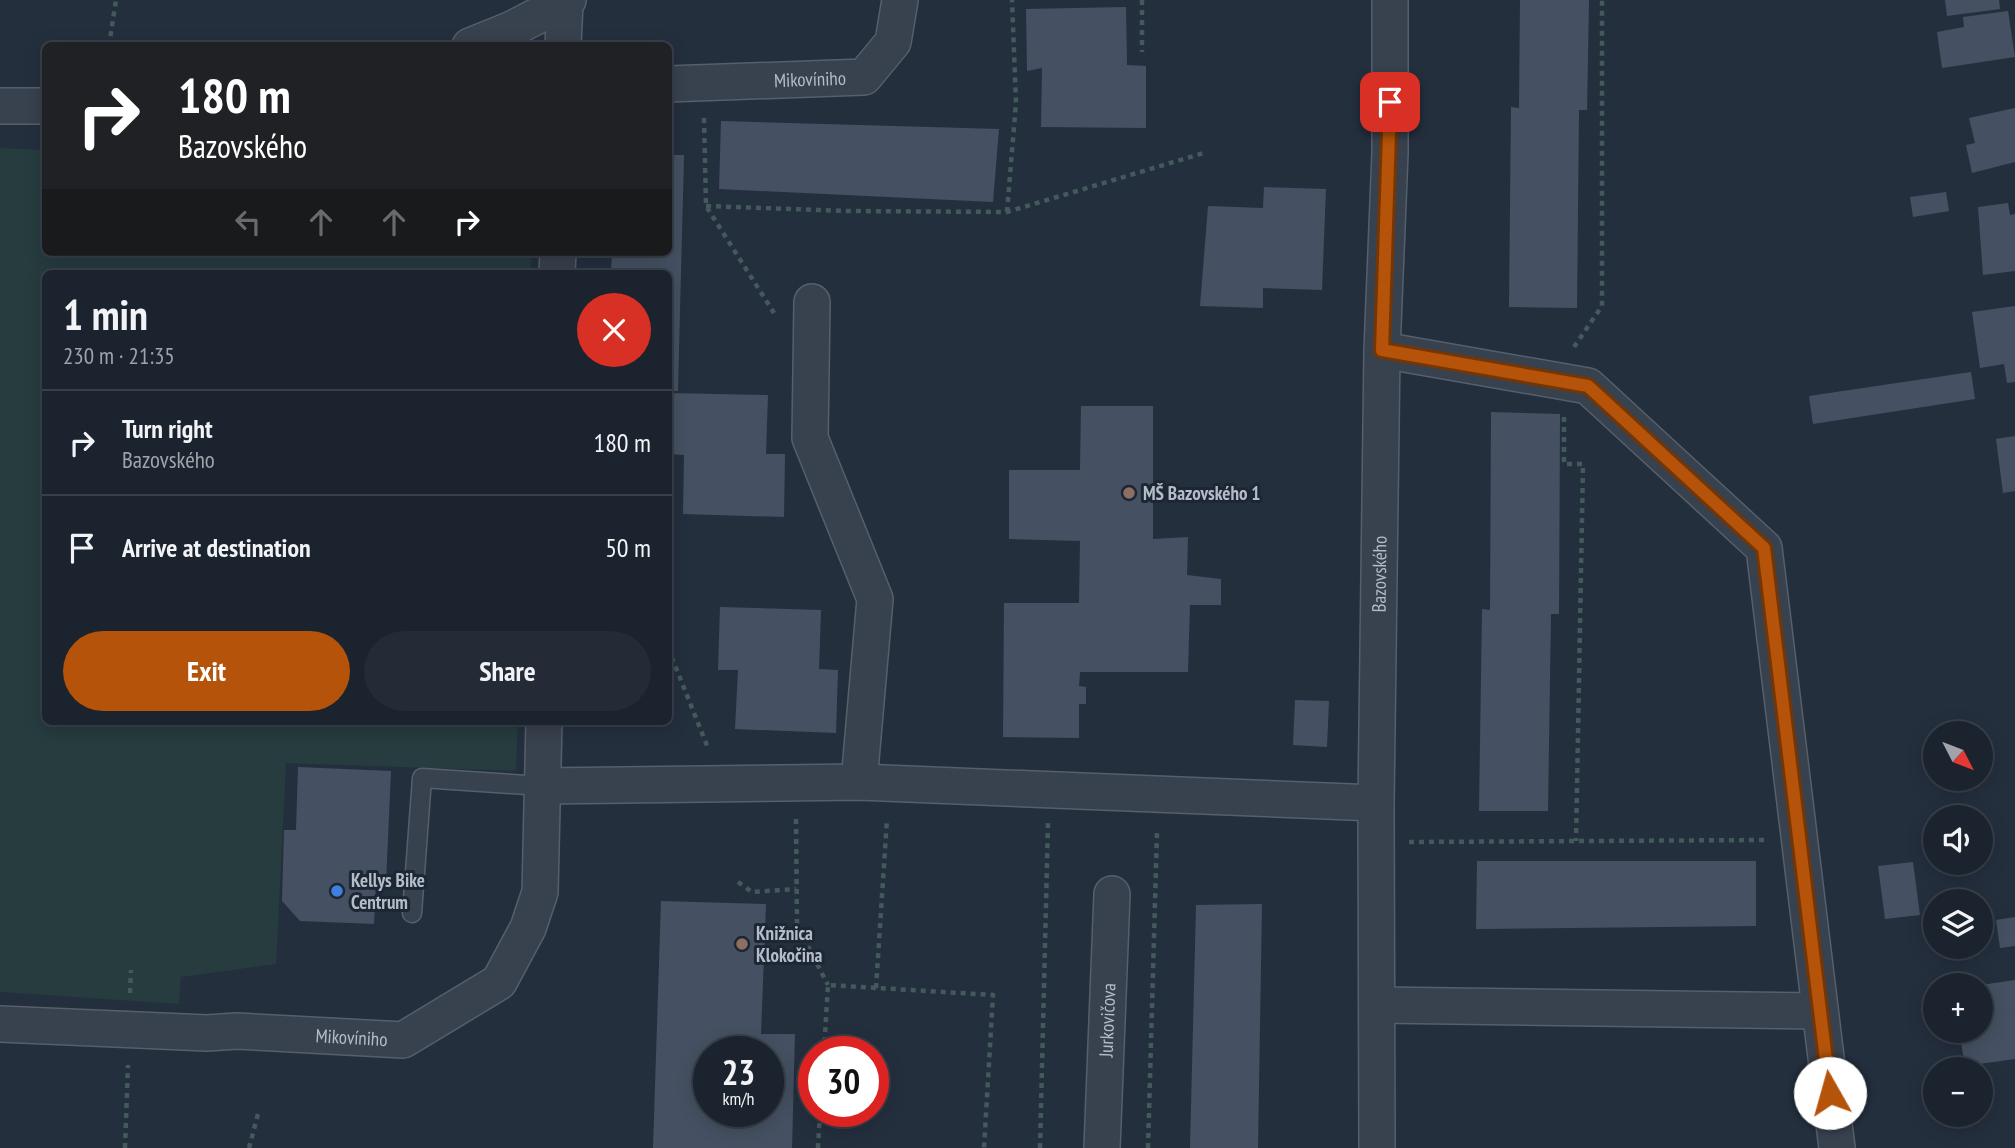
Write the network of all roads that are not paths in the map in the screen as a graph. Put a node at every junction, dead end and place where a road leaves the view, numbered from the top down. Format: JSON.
{"nodes":[{"id":1,"x":900,"y":0,"type":"edge"},
{"id":2,"x":1390,"y":0,"type":"edge"},
{"id":3,"x":567,"y":1,"type":"edge"},
{"id":4,"x":480,"y":42,"type":"edge"},
{"id":5,"x":564,"y":42,"type":"edge"},
{"id":6,"x":672,"y":84,"type":"edge"},
{"id":7,"x":0,"y":106,"type":"edge"},
{"id":8,"x":42,"y":106,"type":"edge"},
{"id":9,"x":812,"y":302,"type":"dead end"},
{"id":10,"x":1382,"y":350,"type":"junction"},
{"id":11,"x":544,"y":725,"type":"edge"},
{"id":12,"x":859,"y":782,"type":"junction"},
{"id":13,"x":541,"y":786,"type":"junction"},
{"id":14,"x":1376,"y":803,"type":"junction"},
{"id":15,"x":1112,"y":894,"type":"dead end"},
{"id":16,"x":412,"y":913,"type":"dead end"},
{"id":17,"x":1377,"y":1005,"type":"junction"},
{"id":18,"x":1820,"y":1011,"type":"junction"},
{"id":19,"x":0,"y":1024,"type":"edge"},
{"id":20,"x":1102,"y":1148,"type":"edge"},
{"id":21,"x":1377,"y":1148,"type":"edge"},
{"id":22,"x":1837,"y":1148,"type":"edge"}],
"edges":[{"from":1,"to":6,"type":"street","name":"Mikovíniho"},
{"from":2,"to":10,"type":"street","name":"Bazovského"},
{"from":3,"to":4,"type":"street"},
{"from":3,"to":5,"type":"street"},
{"from":7,"to":8,"type":"street"},
{"from":9,"to":12,"type":"street"},
{"from":10,"to":14,"type":"street","name":"Bazovského"},
{"from":10,"to":18,"type":"street"},
{"from":11,"to":13,"type":"street","name":"Mikovíniho"},
{"from":12,"to":13,"type":"street"},
{"from":12,"to":14,"type":"street"},
{"from":13,"to":16,"type":"lane"},
{"from":13,"to":19,"type":"street","name":"Mikovíniho"},
{"from":14,"to":17,"type":"street","name":"Bazovského"},
{"from":15,"to":20,"type":"street","name":"Jurkovičova"},
{"from":17,"to":18,"type":"street"},
{"from":17,"to":21,"type":"street","name":"Bazovského"},
{"from":18,"to":22,"type":"street"}]}
